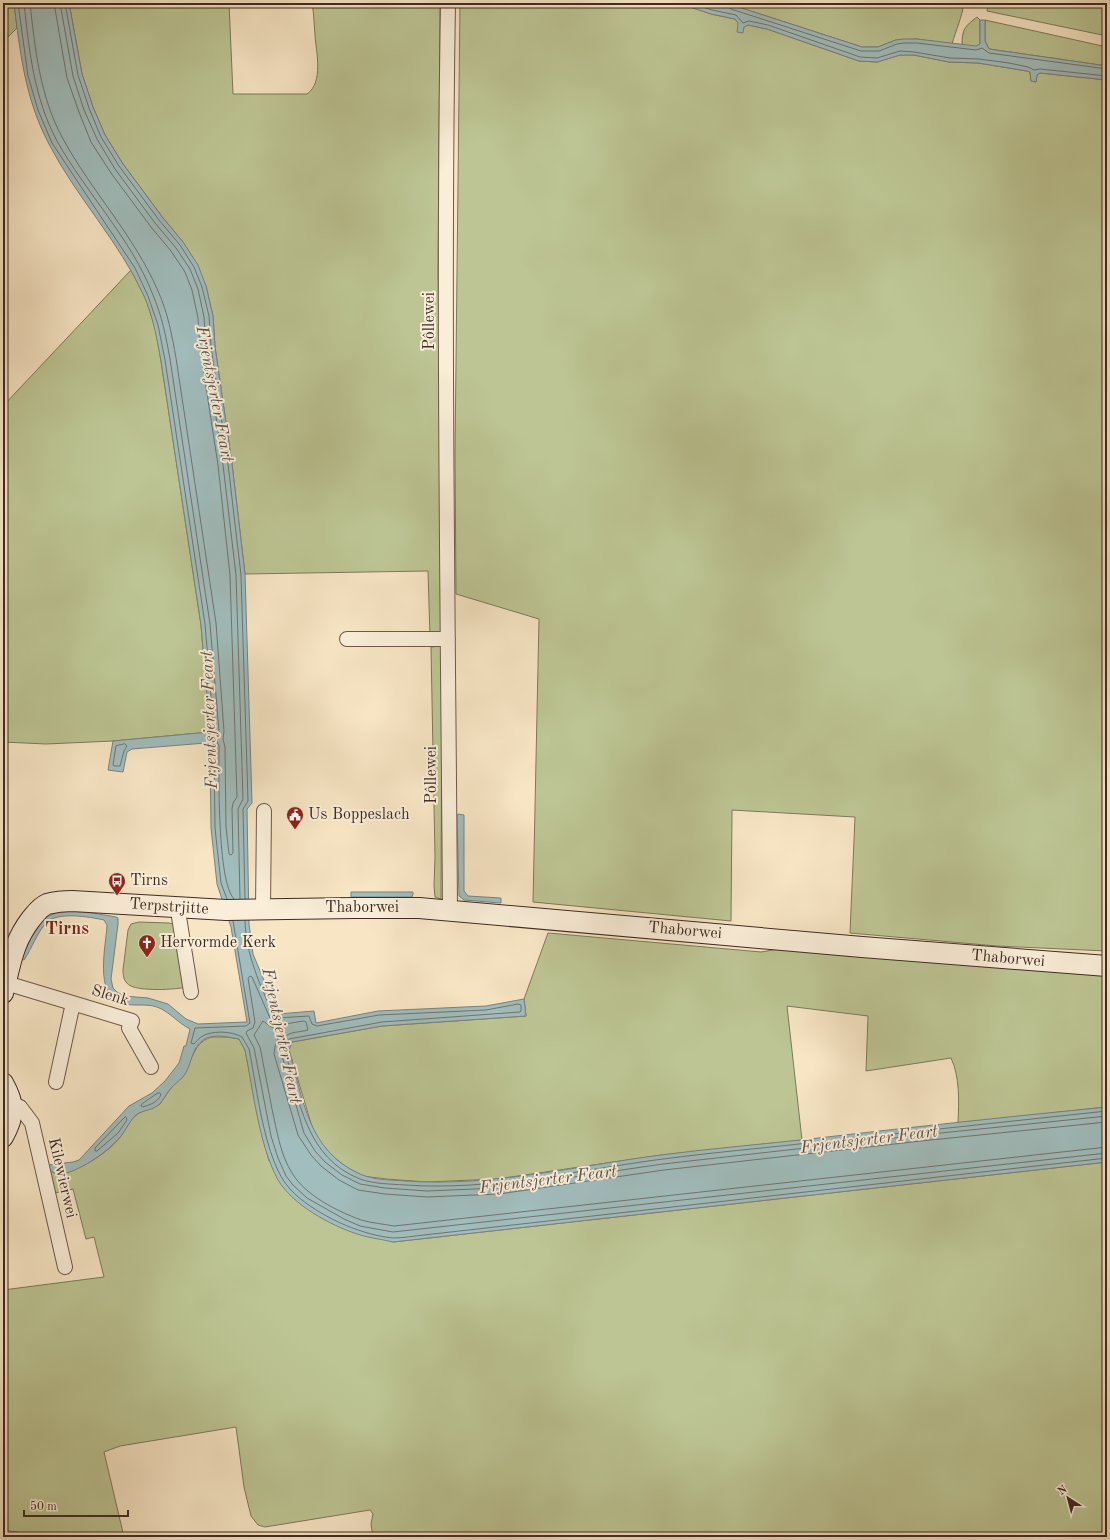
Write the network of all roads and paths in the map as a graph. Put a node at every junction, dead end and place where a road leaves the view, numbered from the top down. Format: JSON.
{"nodes":[{"id":1,"x":448,"y":3,"type":"edge"},
{"id":2,"x":347,"y":639,"type":"dead end"},
{"id":3,"x":448,"y":640,"type":"junction"},
{"id":4,"x":264,"y":811,"type":"dead end"},
{"id":5,"x":180,"y":908,"type":"junction"},
{"id":6,"x":226,"y":910,"type":"joint"},
{"id":7,"x":257,"y":910,"type":"junction"},
{"id":8,"x":450,"y":910,"type":"junction"},
{"id":9,"x":8,"y":946,"type":"edge"},
{"id":10,"x":1107,"y":966,"type":"edge"},
{"id":11,"x":4,"y":988,"type":"edge"},
{"id":12,"x":191,"y":992,"type":"dead end"},
{"id":13,"x":73,"y":1003,"type":"junction"},
{"id":14,"x":151,"y":1067,"type":"dead end"},
{"id":15,"x":56,"y":1082,"type":"dead end"},
{"id":16,"x":3,"y":1083,"type":"edge"},
{"id":17,"x":12,"y":1104,"type":"junction"},
{"id":18,"x":3,"y":1137,"type":"edge"},
{"id":19,"x":65,"y":1267,"type":"dead end"}],
"edges":[{"from":1,"to":3,"type":"street","name":"Pôllewei"},
{"from":2,"to":3,"type":"street"},
{"from":3,"to":8,"type":"street","name":"Pôllewei"},
{"from":4,"to":7,"type":"street"},
{"from":5,"to":6,"type":"street","name":"Terpstrjitte"},
{"from":5,"to":9,"type":"street","name":"Terpstrjitte"},
{"from":5,"to":12,"type":"street"},
{"from":6,"to":7,"type":"street","name":"Thaborwei"},
{"from":7,"to":8,"type":"street","name":"Thaborwei"},
{"from":8,"to":10,"type":"street","name":"Thaborwei"},
{"from":9,"to":11,"type":"street","name":"Terpstrjitte"},
{"from":11,"to":13,"type":"street","name":"Slenk"},
{"from":13,"to":14,"type":"street","name":"Slenk"},
{"from":13,"to":15,"type":"street","name":"Slenk"},
{"from":16,"to":17,"type":"street"},
{"from":17,"to":18,"type":"street"},
{"from":17,"to":19,"type":"street","name":"Kilewierwei"}]}
